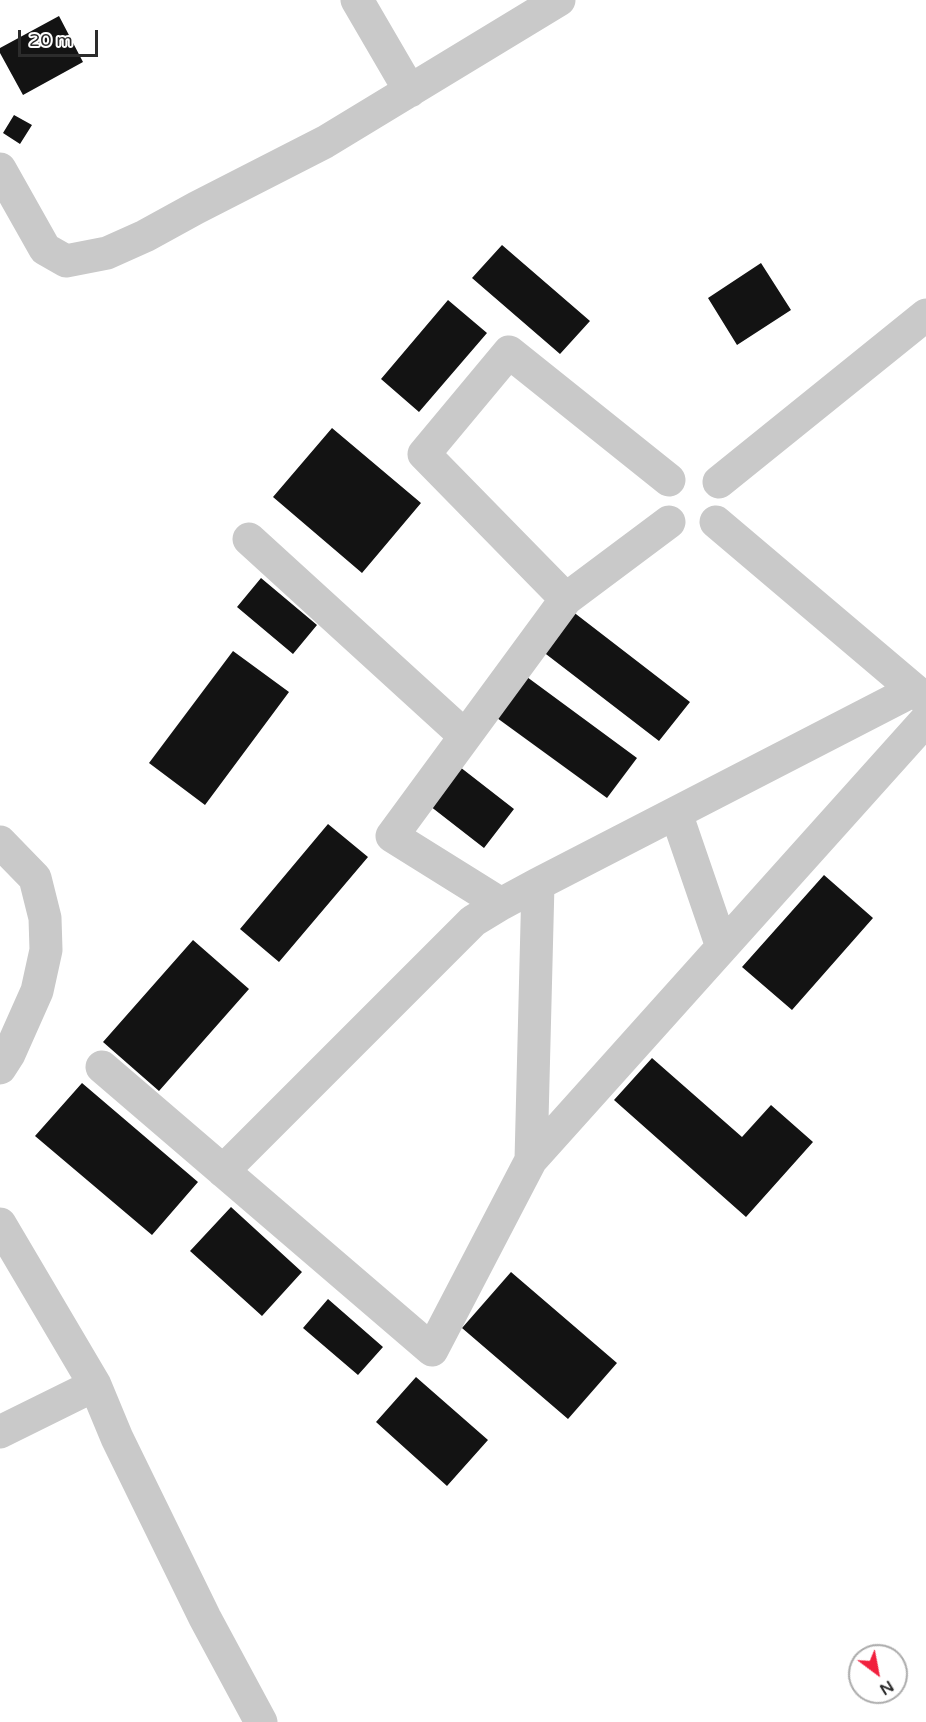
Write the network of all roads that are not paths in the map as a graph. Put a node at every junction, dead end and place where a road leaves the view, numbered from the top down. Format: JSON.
{"nodes":[{"id":1,"x":357,"y":0,"type":"edge"},
{"id":2,"x":559,"y":0,"type":"edge"},
{"id":3,"x":410,"y":91,"type":"junction"},
{"id":4,"x":0,"y":169,"type":"edge"},
{"id":5,"x":926,"y":315,"type":"edge"},
{"id":6,"x":669,"y":480,"type":"junction"},
{"id":7,"x":718,"y":482,"type":"junction"},
{"id":8,"x":669,"y":522,"type":"junction"},
{"id":9,"x":716,"y":522,"type":"junction"},
{"id":10,"x":249,"y":539,"type":"dead end"},
{"id":11,"x":566,"y":599,"type":"junction"},
{"id":12,"x":920,"y":695,"type":"edge"},
{"id":13,"x":926,"y":720,"type":"edge"},
{"id":14,"x":465,"y":736,"type":"junction"},
{"id":15,"x":676,"y":813,"type":"junction"},
{"id":16,"x":0,"y":842,"type":"edge"},
{"id":17,"x":538,"y":884,"type":"junction"},
{"id":18,"x":501,"y":904,"type":"junction"},
{"id":19,"x":722,"y":947,"type":"junction"},
{"id":20,"x":102,"y":1067,"type":"dead end"},
{"id":21,"x":0,"y":1068,"type":"edge"},
{"id":22,"x":531,"y":1160,"type":"junction"},
{"id":23,"x":223,"y":1171,"type":"junction"},
{"id":24,"x":0,"y":1224,"type":"edge"},
{"id":25,"x":95,"y":1385,"type":"junction"},
{"id":26,"x":0,"y":1431,"type":"edge"},
{"id":27,"x":261,"y":1722,"type":"edge"}],
"edges":[{"from":1,"to":3,"type":"street"},
{"from":2,"to":3,"type":"street"},
{"from":3,"to":4,"type":"street"},
{"from":5,"to":7,"type":"street"},
{"from":6,"to":7,"type":"street"},
{"from":6,"to":8,"type":"street"},
{"from":6,"to":11,"type":"street"},
{"from":7,"to":9,"type":"street"},
{"from":8,"to":9,"type":"street"},
{"from":8,"to":11,"type":"street"},
{"from":9,"to":12,"type":"street"},
{"from":10,"to":14,"type":"street"},
{"from":11,"to":14,"type":"street"},
{"from":12,"to":15,"type":"street"},
{"from":13,"to":19,"type":"street"},
{"from":14,"to":18,"type":"street"},
{"from":15,"to":17,"type":"street"},
{"from":15,"to":19,"type":"street"},
{"from":16,"to":21,"type":"street"},
{"from":17,"to":18,"type":"street"},
{"from":17,"to":22,"type":"street"},
{"from":18,"to":23,"type":"street"},
{"from":19,"to":22,"type":"street"},
{"from":20,"to":23,"type":"street"},
{"from":22,"to":23,"type":"street"},
{"from":24,"to":25,"type":"street"},
{"from":25,"to":26,"type":"street"},
{"from":25,"to":27,"type":"street"}]}
